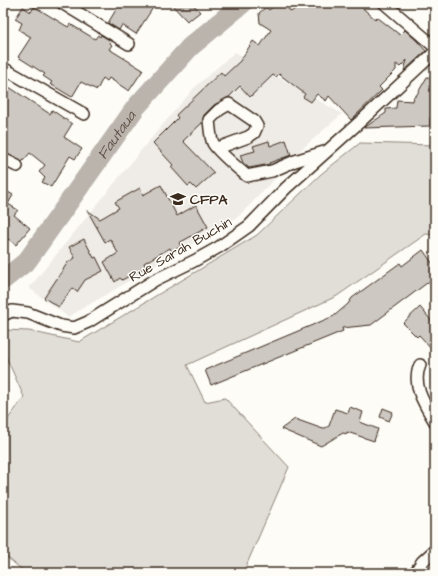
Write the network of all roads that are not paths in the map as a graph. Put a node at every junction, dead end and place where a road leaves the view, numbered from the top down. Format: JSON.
{"nodes":[{"id":1,"x":62,"y":3,"type":"edge"},
{"id":2,"x":384,"y":3,"type":"edge"},
{"id":3,"x":129,"y":44,"type":"dead end"},
{"id":4,"x":435,"y":47,"type":"edge"},
{"id":5,"x":435,"y":52,"type":"edge"},
{"id":6,"x":3,"y":68,"type":"edge"},
{"id":7,"x":84,"y":114,"type":"dead end"},
{"id":8,"x":218,"y":148,"type":"junction"},
{"id":9,"x":326,"y":151,"type":"junction"},
{"id":10,"x":3,"y":159,"type":"edge"},
{"id":11,"x":17,"y":166,"type":"dead end"},
{"id":12,"x":3,"y":315,"type":"edge"},
{"id":13,"x":420,"y":365,"type":"dead end"},
{"id":14,"x":435,"y":422,"type":"edge"},
{"id":15,"x":435,"y":550,"type":"edge"},
{"id":16,"x":415,"y":573,"type":"edge"}],
"edges":[{"from":1,"to":3,"type":"street"},
{"from":2,"to":4,"type":"street"},
{"from":5,"to":9,"type":"street","name":"Rue Sarah Buchin"},
{"from":6,"to":7,"type":"street"},
{"from":8,"to":8,"type":"street"},
{"from":8,"to":9,"type":"street"},
{"from":9,"to":12,"type":"street","name":"Rue Sarah Buchin"},
{"from":10,"to":11,"type":"street"},
{"from":13,"to":14,"type":"street"},
{"from":15,"to":16,"type":"street"}]}
